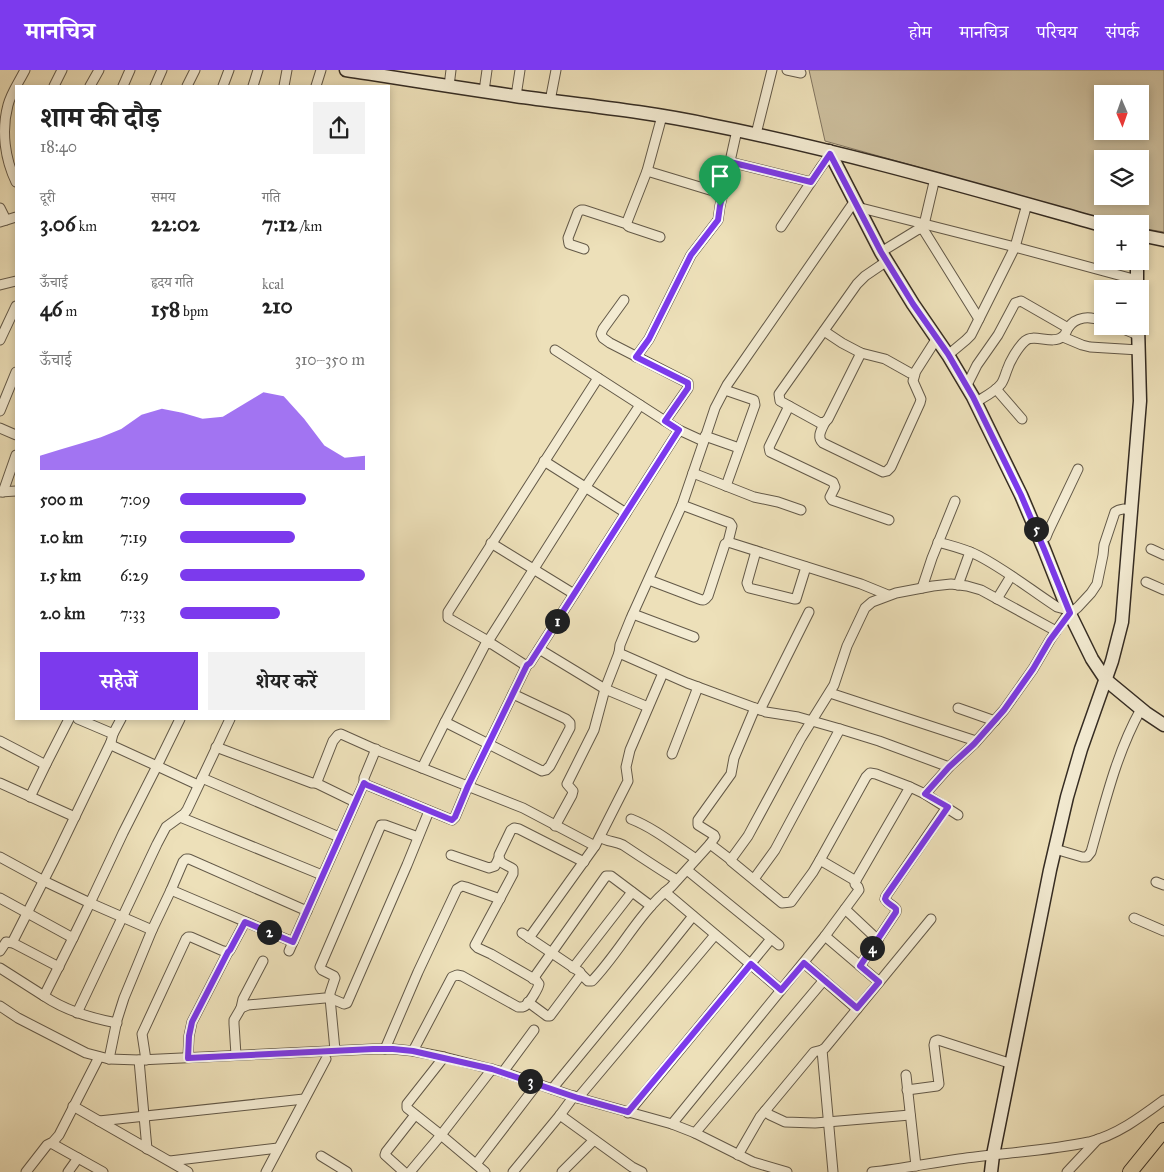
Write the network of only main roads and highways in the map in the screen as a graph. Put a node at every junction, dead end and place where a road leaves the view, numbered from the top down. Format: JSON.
{"nodes":[{"id":1,"x":1164,"y":1130,"type":"edge"},
{"id":2,"x":1164,"y":1139,"type":"edge"},
{"id":3,"x":1130,"y":1172,"type":"edge"},
{"id":4,"x":1136,"y":1172,"type":"edge"}],
"edges":[{"from":1,"to":3,"type":"main road"},
{"from":2,"to":4,"type":"main road"}]}
